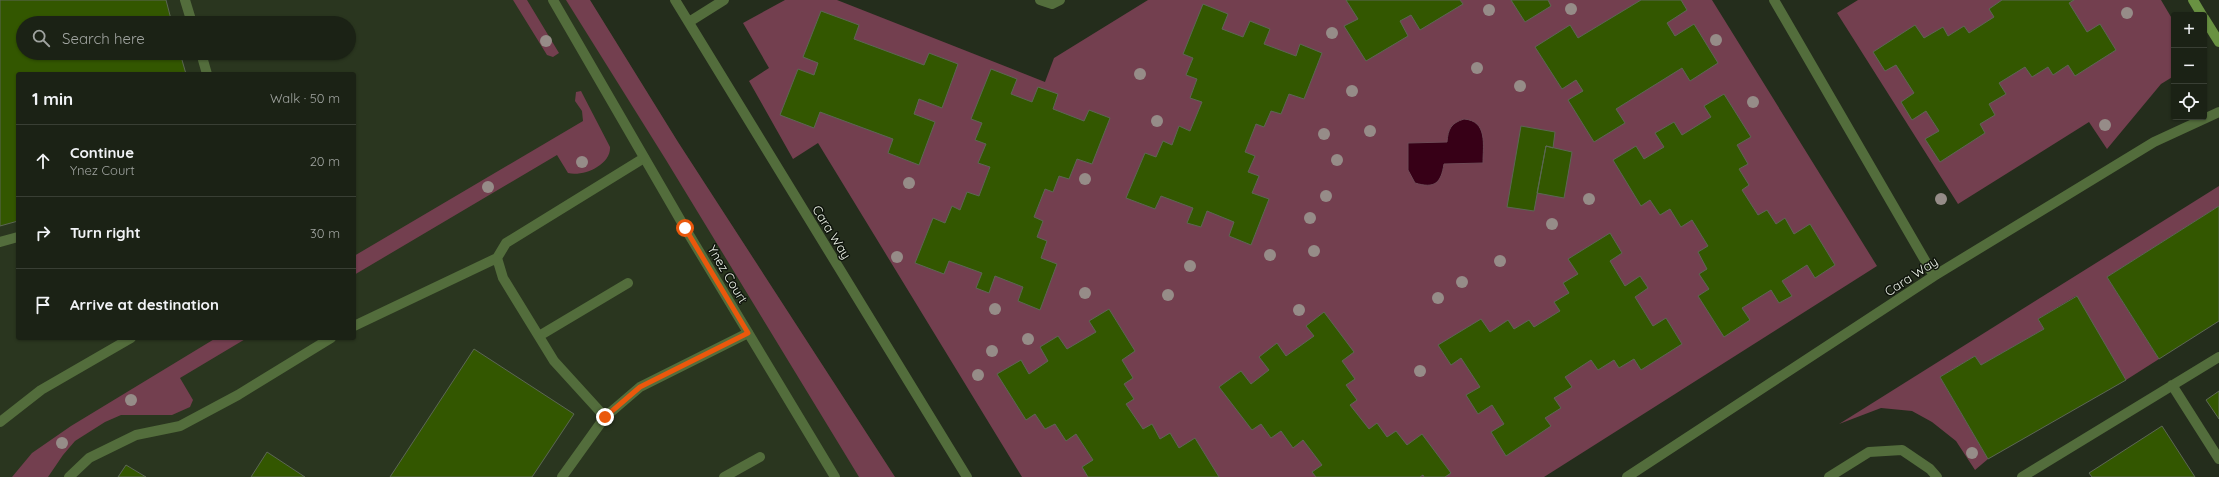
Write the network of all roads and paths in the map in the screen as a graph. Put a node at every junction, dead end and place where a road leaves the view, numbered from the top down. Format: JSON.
{"nodes":[{"id":1,"x":185,"y":0,"type":"edge"},
{"id":2,"x":553,"y":0,"type":"edge"},
{"id":3,"x":674,"y":0,"type":"edge"},
{"id":4,"x":724,"y":0,"type":"edge"},
{"id":5,"x":1040,"y":0,"type":"edge"},
{"id":6,"x":1060,"y":0,"type":"edge"},
{"id":7,"x":1774,"y":0,"type":"edge"},
{"id":8,"x":2193,"y":0,"type":"edge"},
{"id":9,"x":2200,"y":12,"type":"edge"},
{"id":10,"x":190,"y":16,"type":"edge"},
{"id":11,"x":688,"y":22,"type":"junction"},
{"id":12,"x":2207,"y":23,"type":"edge"},
{"id":13,"x":2219,"y":42,"type":"edge"},
{"id":14,"x":203,"y":60,"type":"edge"},
{"id":15,"x":206,"y":72,"type":"edge"},
{"id":16,"x":2219,"y":112,"type":"edge"},
{"id":17,"x":644,"y":158,"type":"junction"},
{"id":18,"x":16,"y":238,"type":"edge"},
{"id":19,"x":0,"y":242,"type":"edge"},
{"id":20,"x":497,"y":258,"type":"junction"},
{"id":21,"x":1934,"y":276,"type":"junction"},
{"id":22,"x":628,"y":284,"type":"dead end"},
{"id":23,"x":356,"y":325,"type":"edge"},
{"id":24,"x":748,"y":333,"type":"junction"},
{"id":25,"x":539,"y":336,"type":"junction"},
{"id":26,"x":128,"y":340,"type":"edge"},
{"id":27,"x":328,"y":340,"type":"edge"},
{"id":28,"x":2219,"y":357,"type":"edge"},
{"id":29,"x":2172,"y":386,"type":"junction"},
{"id":30,"x":605,"y":417,"type":"junction"},
{"id":31,"x":0,"y":422,"type":"edge"},
{"id":32,"x":760,"y":457,"type":"dead end"},
{"id":33,"x":2219,"y":459,"type":"edge"},
{"id":34,"x":69,"y":477,"type":"edge"},
{"id":35,"x":562,"y":477,"type":"edge"},
{"id":36,"x":724,"y":477,"type":"edge"},
{"id":37,"x":835,"y":477,"type":"edge"},
{"id":38,"x":967,"y":477,"type":"edge"},
{"id":39,"x":1627,"y":477,"type":"edge"},
{"id":40,"x":1829,"y":477,"type":"edge"},
{"id":41,"x":1938,"y":477,"type":"edge"},
{"id":42,"x":2022,"y":477,"type":"edge"}],
"edges":[{"from":1,"to":10,"type":"street"},
{"from":2,"to":17,"type":"street","name":"Ynez Court"},
{"from":3,"to":11,"type":"street","name":"Cara Way"},
{"from":4,"to":11,"type":"street"},
{"from":5,"to":6,"type":"street"},
{"from":7,"to":21,"type":"street"},
{"from":8,"to":9,"type":"main road"},
{"from":11,"to":38,"type":"street","name":"Cara Way"},
{"from":12,"to":13,"type":"main road"},
{"from":14,"to":15,"type":"street"},
{"from":16,"to":21,"type":"street","name":"Cara Way"},
{"from":17,"to":20,"type":"street"},
{"from":17,"to":24,"type":"street","name":"Ynez Court"},
{"from":18,"to":19,"type":"street"},
{"from":20,"to":23,"type":"street"},
{"from":20,"to":25,"type":"street"},
{"from":21,"to":39,"type":"street","name":"Cara Way"},
{"from":22,"to":25,"type":"street"},
{"from":24,"to":30,"type":"street"},
{"from":24,"to":37,"type":"street","name":"Ynez Court"},
{"from":25,"to":30,"type":"street"},
{"from":26,"to":31,"type":"street"},
{"from":27,"to":34,"type":"street"},
{"from":28,"to":29,"type":"street"},
{"from":29,"to":33,"type":"street"},
{"from":29,"to":42,"type":"street"},
{"from":30,"to":35,"type":"street"},
{"from":32,"to":36,"type":"street"},
{"from":40,"to":41,"type":"street"}]}
